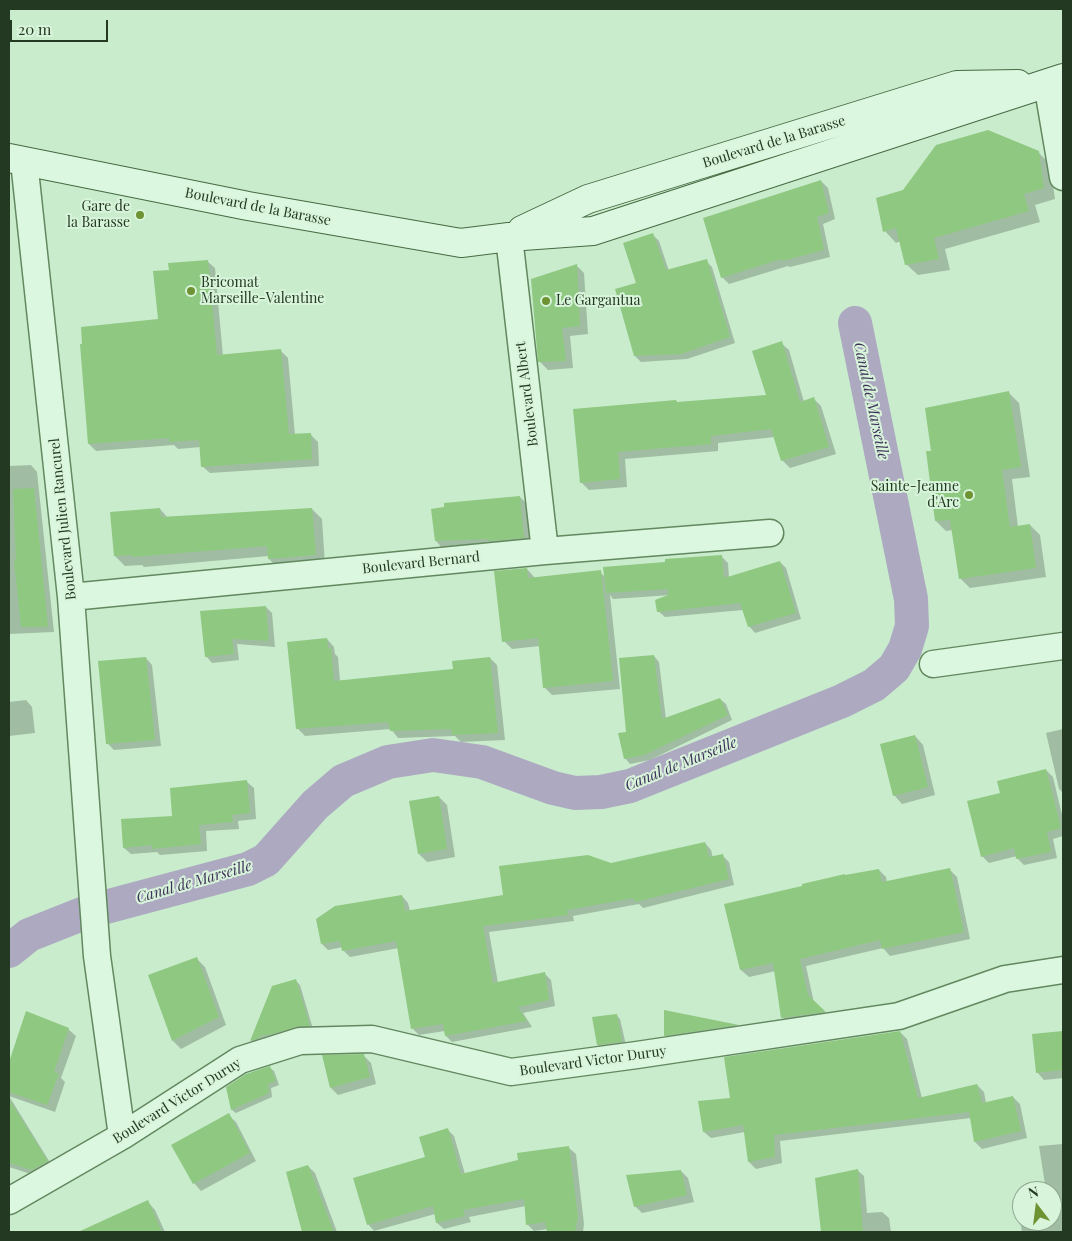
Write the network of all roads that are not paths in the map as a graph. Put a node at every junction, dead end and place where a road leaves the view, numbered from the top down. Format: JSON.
{"nodes":[{"id":1,"x":1055,"y":81,"type":"edge"},
{"id":2,"x":17,"y":160,"type":"edge"},
{"id":3,"x":1063,"y":177,"type":"edge"},
{"id":4,"x":509,"y":237,"type":"junction"},
{"id":5,"x":770,"y":533,"type":"dead end"},
{"id":6,"x":545,"y":551,"type":"junction"},
{"id":7,"x":71,"y":597,"type":"junction"},
{"id":8,"x":1063,"y":646,"type":"edge"},
{"id":9,"x":933,"y":664,"type":"dead end"},
{"id":10,"x":1063,"y":970,"type":"edge"},
{"id":11,"x":122,"y":1136,"type":"junction"},
{"id":12,"x":9,"y":1200,"type":"edge"}],
"edges":[{"from":1,"to":3,"type":"street"},
{"from":1,"to":4,"type":"main road","name":"Boulevard de la Barasse"},
{"from":2,"to":4,"type":"main road","name":"Boulevard de la Barasse"},
{"from":2,"to":7,"type":"street","name":"Boulevard Julien Rancurel"},
{"from":4,"to":6,"type":"street","name":"Boulevard Albert"},
{"from":5,"to":6,"type":"street","name":"Boulevard Bernard"},
{"from":6,"to":7,"type":"street","name":"Boulevard Bernard"},
{"from":7,"to":11,"type":"street","name":"Boulevard Julien Rancurel"},
{"from":8,"to":9,"type":"street"},
{"from":10,"to":11,"type":"street","name":"Boulevard Victor Duruy"},
{"from":11,"to":12,"type":"street","name":"Boulevard Victor Duruy"}]}
